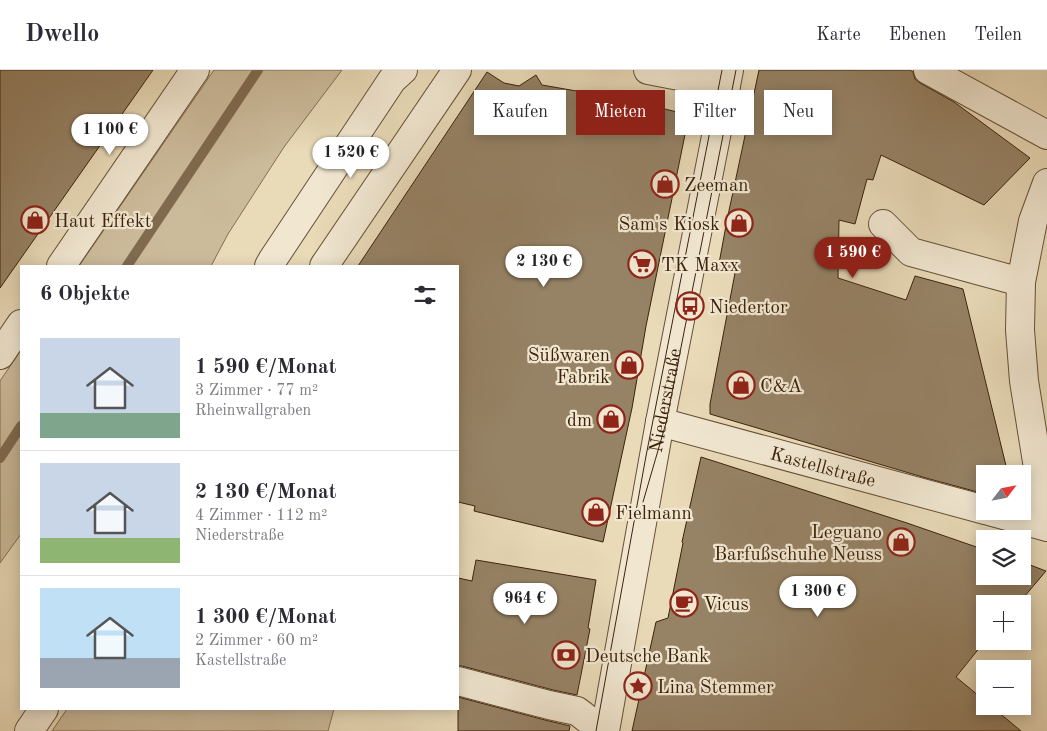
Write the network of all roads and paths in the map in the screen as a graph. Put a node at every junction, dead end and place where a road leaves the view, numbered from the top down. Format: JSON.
{"nodes":[{"id":1,"x":195,"y":70,"type":"edge"},
{"id":2,"x":403,"y":70,"type":"edge"},
{"id":3,"x":457,"y":70,"type":"edge"},
{"id":4,"x":648,"y":70,"type":"edge"},
{"id":5,"x":928,"y":70,"type":"edge"},
{"id":6,"x":727,"y":78,"type":"edge"},
{"id":7,"x":1047,"y":135,"type":"edge"},
{"id":8,"x":1047,"y":182,"type":"edge"},
{"id":9,"x":883,"y":224,"type":"dead end"},
{"id":10,"x":1040,"y":226,"type":"edge"},
{"id":11,"x":62,"y":265,"type":"edge"},
{"id":12,"x":270,"y":265,"type":"edge"},
{"id":13,"x":325,"y":265,"type":"edge"},
{"id":14,"x":1021,"y":282,"type":"junction"},
{"id":15,"x":20,"y":326,"type":"edge"},
{"id":16,"x":0,"y":356,"type":"edge"},
{"id":17,"x":660,"y":422,"type":"junction"},
{"id":18,"x":976,"y":508,"type":"edge"},
{"id":19,"x":1024,"y":520,"type":"edge"},
{"id":20,"x":1047,"y":526,"type":"edge"},
{"id":21,"x":459,"y":681,"type":"edge"},
{"id":22,"x":43,"y":710,"type":"edge"},
{"id":23,"x":29,"y":731,"type":"edge"},
{"id":24,"x":604,"y":731,"type":"edge"}],
"edges":[{"from":1,"to":11,"type":"street"},
{"from":2,"to":12,"type":"street"},
{"from":3,"to":13,"type":"street"},
{"from":4,"to":6,"type":"street"},
{"from":5,"to":7,"type":"street"},
{"from":6,"to":17,"type":"street","name":"Niederstraße"},
{"from":8,"to":10,"type":"street"},
{"from":9,"to":14,"type":"street"},
{"from":10,"to":14,"type":"street"},
{"from":14,"to":20,"type":"street"},
{"from":15,"to":16,"type":"street"},
{"from":17,"to":18,"type":"street","name":"Kastellstraße"},
{"from":17,"to":24,"type":"street","name":"Niederstraße"},
{"from":19,"to":20,"type":"street"},
{"from":21,"to":24,"type":"street"},
{"from":22,"to":23,"type":"street"}]}
